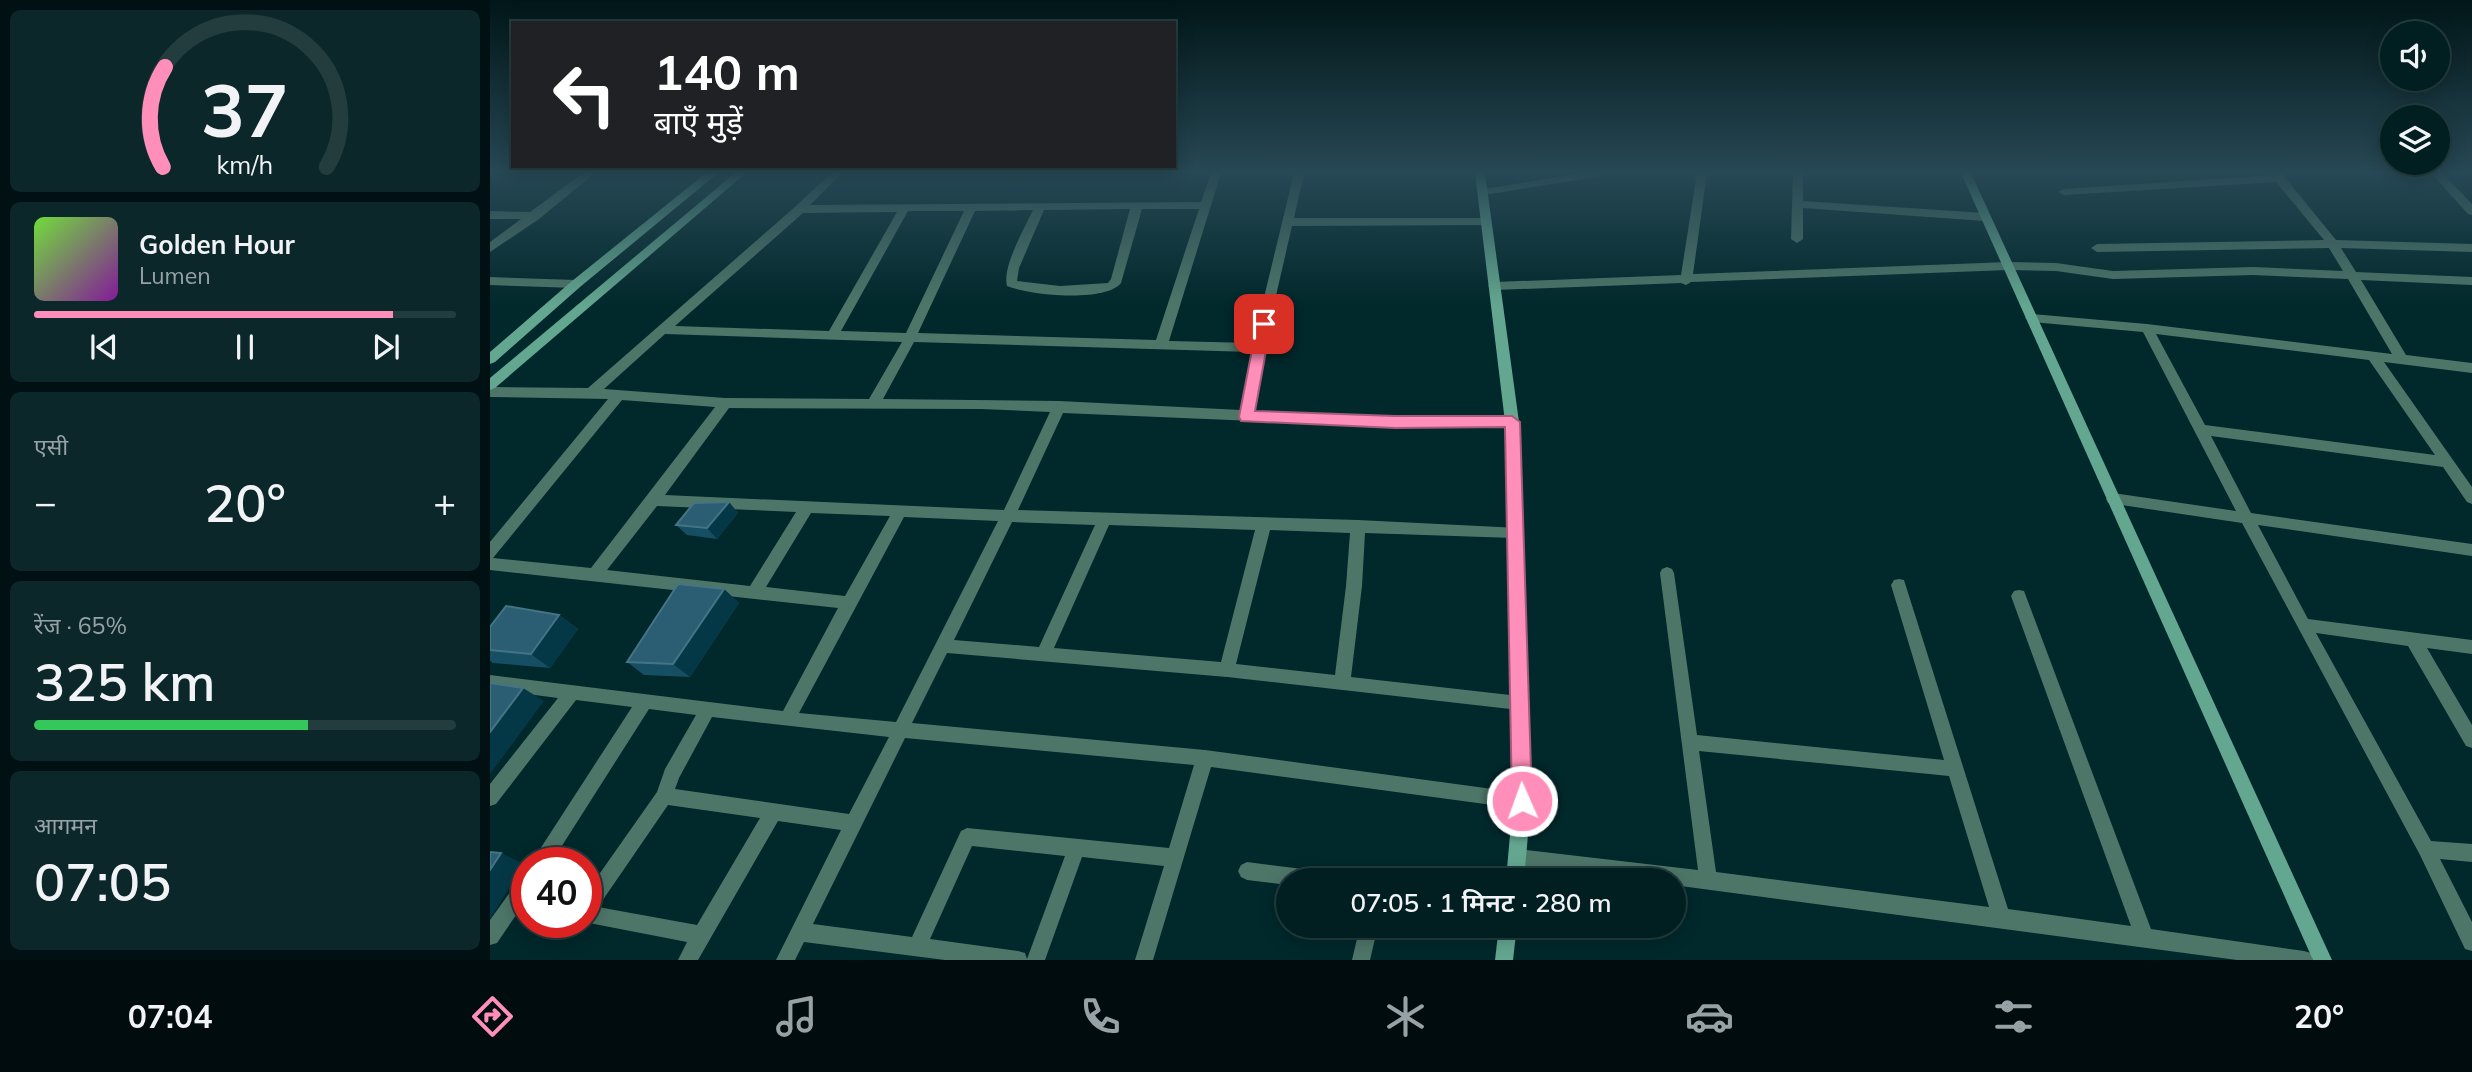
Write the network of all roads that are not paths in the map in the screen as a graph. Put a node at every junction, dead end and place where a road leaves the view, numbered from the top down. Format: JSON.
{"nodes":[{"id":1,"x":1985,"y":217,"type":"edge"},
{"id":2,"x":532,"y":218,"type":"edge"},
{"id":3,"x":658,"y":218,"type":"edge"},
{"id":4,"x":688,"y":218,"type":"edge"},
{"id":5,"x":790,"y":218,"type":"edge"},
{"id":6,"x":899,"y":218,"type":"edge"},
{"id":7,"x":966,"y":218,"type":"edge"},
{"id":8,"x":1035,"y":218,"type":"edge"},
{"id":9,"x":1134,"y":218,"type":"edge"},
{"id":10,"x":1202,"y":218,"type":"edge"},
{"id":11,"x":1287,"y":218,"type":"edge"},
{"id":12,"x":1487,"y":218,"type":"edge"},
{"id":13,"x":1695,"y":218,"type":"edge"},
{"id":14,"x":1796,"y":218,"type":"edge"},
{"id":15,"x":2312,"y":218,"type":"edge"},
{"id":16,"x":1487,"y":221,"type":"junction"},
{"id":17,"x":1286,"y":222,"type":"junction"},
{"id":18,"x":1797,"y":239,"type":"dead end"},
{"id":19,"x":2333,"y":244,"type":"junction"},
{"id":20,"x":490,"y":248,"type":"edge"},
{"id":21,"x":2097,"y":248,"type":"dead end"},
{"id":22,"x":2472,"y":248,"type":"edge"},
{"id":23,"x":2008,"y":266,"type":"junction"},
{"id":24,"x":2355,"y":276,"type":"junction"},
{"id":25,"x":490,"y":281,"type":"edge"},
{"id":26,"x":1686,"y":281,"type":"junction"},
{"id":27,"x":2472,"y":281,"type":"edge"},
{"id":28,"x":576,"y":284,"type":"junction"},
{"id":29,"x":1494,"y":286,"type":"junction"},
{"id":30,"x":2031,"y":317,"type":"junction"},
{"id":31,"x":2147,"y":328,"type":"junction"},
{"id":32,"x":662,"y":330,"type":"junction"},
{"id":33,"x":833,"y":334,"type":"junction"},
{"id":34,"x":911,"y":338,"type":"junction"},
{"id":35,"x":1161,"y":345,"type":"junction"},
{"id":36,"x":1258,"y":348,"type":"junction"},
{"id":37,"x":2372,"y":355,"type":"junction"},
{"id":38,"x":490,"y":359,"type":"edge"},
{"id":39,"x":2402,"y":359,"type":"junction"},
{"id":40,"x":2472,"y":368,"type":"edge"},
{"id":41,"x":490,"y":385,"type":"edge"},
{"id":42,"x":490,"y":392,"type":"edge"},
{"id":43,"x":591,"y":393,"type":"junction"},
{"id":44,"x":620,"y":394,"type":"junction"},
{"id":45,"x":725,"y":403,"type":"junction"},
{"id":46,"x":873,"y":404,"type":"junction"},
{"id":47,"x":1059,"y":406,"type":"junction"},
{"id":48,"x":1246,"y":417,"type":"junction"},
{"id":49,"x":1512,"y":422,"type":"junction"},
{"id":50,"x":2201,"y":429,"type":"junction"},
{"id":51,"x":2446,"y":462,"type":"junction"},
{"id":52,"x":2472,"y":498,"type":"edge"},
{"id":53,"x":2113,"y":499,"type":"junction"},
{"id":54,"x":653,"y":500,"type":"junction"},
{"id":55,"x":807,"y":507,"type":"junction"},
{"id":56,"x":900,"y":511,"type":"junction"},
{"id":57,"x":1008,"y":516,"type":"junction"},
{"id":58,"x":2246,"y":518,"type":"junction"},
{"id":59,"x":1105,"y":519,"type":"junction"},
{"id":60,"x":1264,"y":524,"type":"junction"},
{"id":61,"x":1358,"y":526,"type":"junction"},
{"id":62,"x":1514,"y":532,"type":"junction"},
{"id":63,"x":2472,"y":550,"type":"edge"},
{"id":64,"x":490,"y":553,"type":"edge"},
{"id":65,"x":490,"y":564,"type":"edge"},
{"id":66,"x":1667,"y":573,"type":"dead end"},
{"id":67,"x":595,"y":575,"type":"junction"},
{"id":68,"x":1899,"y":585,"type":"dead end"},
{"id":69,"x":754,"y":593,"type":"junction"},
{"id":70,"x":2019,"y":596,"type":"dead end"},
{"id":71,"x":849,"y":603,"type":"junction"},
{"id":72,"x":2303,"y":625,"type":"junction"},
{"id":73,"x":2413,"y":639,"type":"junction"},
{"id":74,"x":942,"y":646,"type":"junction"},
{"id":75,"x":2472,"y":647,"type":"edge"},
{"id":76,"x":1044,"y":654,"type":"junction"},
{"id":77,"x":1227,"y":670,"type":"junction"},
{"id":78,"x":490,"y":682,"type":"edge"},
{"id":79,"x":1342,"y":684,"type":"junction"},
{"id":80,"x":572,"y":692,"type":"junction"},
{"id":81,"x":645,"y":701,"type":"junction"},
{"id":82,"x":1519,"y":703,"type":"junction"},
{"id":83,"x":707,"y":710,"type":"junction"},
{"id":84,"x":787,"y":719,"type":"junction"},
{"id":85,"x":902,"y":730,"type":"junction"},
{"id":86,"x":2472,"y":740,"type":"edge"},
{"id":87,"x":1692,"y":741,"type":"junction"},
{"id":88,"x":1205,"y":758,"type":"junction"},
{"id":89,"x":1956,"y":769,"type":"junction"},
{"id":90,"x":664,"y":796,"type":"junction"},
{"id":91,"x":490,"y":799,"type":"edge"},
{"id":92,"x":1522,"y":801,"type":"junction"},
{"id":93,"x":773,"y":813,"type":"junction"},
{"id":94,"x":855,"y":823,"type":"junction"},
{"id":95,"x":550,"y":847,"type":"edge"},
{"id":96,"x":1076,"y":849,"type":"junction"},
{"id":97,"x":2426,"y":849,"type":"junction"},
{"id":98,"x":2472,"y":853,"type":"edge"},
{"id":99,"x":1175,"y":858,"type":"junction"},
{"id":100,"x":1518,"y":858,"type":"junction"},
{"id":101,"x":1517,"y":868,"type":"edge"},
{"id":102,"x":1247,"y":871,"type":"dead end"},
{"id":103,"x":1276,"y":875,"type":"edge"},
{"id":104,"x":1708,"y":878,"type":"junction"},
{"id":105,"x":602,"y":887,"type":"edge"},
{"id":106,"x":511,"y":913,"type":"edge"},
{"id":107,"x":602,"y":914,"type":"edge"},
{"id":108,"x":2001,"y":916,"type":"junction"},
{"id":109,"x":800,"y":932,"type":"junction"},
{"id":110,"x":702,"y":935,"type":"junction"},
{"id":111,"x":490,"y":936,"type":"edge"},
{"id":112,"x":1367,"y":938,"type":"edge"},
{"id":113,"x":1507,"y":938,"type":"edge"},
{"id":114,"x":2145,"y":938,"type":"junction"},
{"id":115,"x":2472,"y":942,"type":"edge"},
{"id":116,"x":917,"y":947,"type":"junction"},
{"id":117,"x":687,"y":960,"type":"edge"},
{"id":118,"x":785,"y":960,"type":"edge"},
{"id":119,"x":1018,"y":960,"type":"edge"},
{"id":120,"x":1036,"y":960,"type":"edge"},
{"id":121,"x":1144,"y":960,"type":"edge"},
{"id":122,"x":1362,"y":960,"type":"edge"},
{"id":123,"x":1504,"y":960,"type":"edge"},
{"id":124,"x":2304,"y":960,"type":"edge"},
{"id":125,"x":2323,"y":960,"type":"edge"}],
"edges":[{"from":1,"to":23,"type":"street"},
{"from":2,"to":20,"type":"street"},
{"from":3,"to":28,"type":"street"},
{"from":4,"to":41,"type":"street"},
{"from":5,"to":32,"type":"street"},
{"from":6,"to":33,"type":"street"},
{"from":7,"to":34,"type":"street"},
{"from":8,"to":9,"type":"street"},
{"from":10,"to":35,"type":"street"},
{"from":11,"to":17,"type":"street"},
{"from":12,"to":16,"type":"street"},
{"from":13,"to":26,"type":"street"},
{"from":14,"to":18,"type":"street"},
{"from":15,"to":19,"type":"street"},
{"from":16,"to":17,"type":"street"},
{"from":16,"to":29,"type":"street"},
{"from":17,"to":36,"type":"street"},
{"from":19,"to":21,"type":"street"},
{"from":19,"to":22,"type":"street"},
{"from":19,"to":24,"type":"street"},
{"from":23,"to":24,"type":"street"},
{"from":23,"to":26,"type":"street"},
{"from":23,"to":30,"type":"street"},
{"from":24,"to":27,"type":"street"},
{"from":24,"to":39,"type":"street"},
{"from":25,"to":28,"type":"street"},
{"from":26,"to":29,"type":"street"},
{"from":28,"to":38,"type":"street"},
{"from":29,"to":49,"type":"street"},
{"from":30,"to":31,"type":"street"},
{"from":30,"to":53,"type":"street"},
{"from":31,"to":37,"type":"street"},
{"from":31,"to":50,"type":"street"},
{"from":32,"to":33,"type":"street"},
{"from":32,"to":43,"type":"street"},
{"from":33,"to":34,"type":"street"},
{"from":34,"to":35,"type":"street"},
{"from":34,"to":46,"type":"street"},
{"from":35,"to":36,"type":"street"},
{"from":36,"to":48,"type":"street"},
{"from":37,"to":39,"type":"street"},
{"from":37,"to":51,"type":"street"},
{"from":39,"to":40,"type":"street"},
{"from":42,"to":43,"type":"street"},
{"from":43,"to":44,"type":"street"},
{"from":44,"to":45,"type":"street"},
{"from":44,"to":64,"type":"street"},
{"from":45,"to":46,"type":"street"},
{"from":45,"to":54,"type":"street"},
{"from":46,"to":47,"type":"street"},
{"from":47,"to":48,"type":"street"},
{"from":47,"to":57,"type":"street"},
{"from":48,"to":49,"type":"street"},
{"from":49,"to":62,"type":"street"},
{"from":50,"to":51,"type":"street"},
{"from":50,"to":58,"type":"street"},
{"from":51,"to":52,"type":"street"},
{"from":53,"to":58,"type":"street"},
{"from":53,"to":125,"type":"street"},
{"from":54,"to":55,"type":"street"},
{"from":54,"to":67,"type":"street"},
{"from":55,"to":56,"type":"street"},
{"from":55,"to":69,"type":"street"},
{"from":56,"to":57,"type":"street"},
{"from":56,"to":71,"type":"street"},
{"from":57,"to":59,"type":"street"},
{"from":57,"to":74,"type":"street"},
{"from":58,"to":63,"type":"street"},
{"from":58,"to":72,"type":"street"},
{"from":59,"to":60,"type":"street"},
{"from":59,"to":76,"type":"street"},
{"from":60,"to":61,"type":"street"},
{"from":60,"to":77,"type":"street"},
{"from":61,"to":62,"type":"street"},
{"from":61,"to":79,"type":"street"},
{"from":62,"to":82,"type":"street"},
{"from":65,"to":67,"type":"street"},
{"from":66,"to":87,"type":"street"},
{"from":67,"to":69,"type":"street"},
{"from":68,"to":89,"type":"street"},
{"from":69,"to":71,"type":"street"},
{"from":70,"to":114,"type":"street"},
{"from":71,"to":84,"type":"street"},
{"from":72,"to":73,"type":"street"},
{"from":72,"to":97,"type":"street"},
{"from":73,"to":75,"type":"street"},
{"from":73,"to":86,"type":"street"},
{"from":74,"to":76,"type":"street"},
{"from":74,"to":85,"type":"street"},
{"from":76,"to":77,"type":"street"},
{"from":77,"to":79,"type":"street"},
{"from":78,"to":80,"type":"street"},
{"from":79,"to":82,"type":"street"},
{"from":80,"to":81,"type":"street"},
{"from":80,"to":91,"type":"street"},
{"from":81,"to":83,"type":"street"},
{"from":81,"to":95,"type":"street"},
{"from":82,"to":92,"type":"street"},
{"from":83,"to":84,"type":"street"},
{"from":83,"to":90,"type":"street"},
{"from":84,"to":85,"type":"street"},
{"from":85,"to":88,"type":"street"},
{"from":85,"to":94,"type":"street"},
{"from":87,"to":89,"type":"street"},
{"from":87,"to":104,"type":"street"},
{"from":88,"to":92,"type":"street"},
{"from":88,"to":99,"type":"street"},
{"from":89,"to":108,"type":"street"},
{"from":90,"to":93,"type":"street"},
{"from":90,"to":105,"type":"street"},
{"from":92,"to":100,"type":"street"},
{"from":93,"to":94,"type":"street"},
{"from":93,"to":110,"type":"street"},
{"from":94,"to":109,"type":"street"},
{"from":96,"to":99,"type":"street"},
{"from":96,"to":116,"type":"street"},
{"from":96,"to":120,"type":"street"},
{"from":97,"to":98,"type":"street"},
{"from":97,"to":115,"type":"street"},
{"from":99,"to":121,"type":"street"},
{"from":100,"to":101,"type":"street"},
{"from":100,"to":104,"type":"street"},
{"from":102,"to":103,"type":"street"},
{"from":104,"to":108,"type":"street"},
{"from":106,"to":111,"type":"street"},
{"from":107,"to":110,"type":"street"},
{"from":108,"to":114,"type":"street"},
{"from":109,"to":116,"type":"street"},
{"from":109,"to":118,"type":"street"},
{"from":110,"to":117,"type":"street"},
{"from":112,"to":122,"type":"street"},
{"from":113,"to":123,"type":"street"},
{"from":114,"to":124,"type":"street"},
{"from":116,"to":119,"type":"street"}]}
